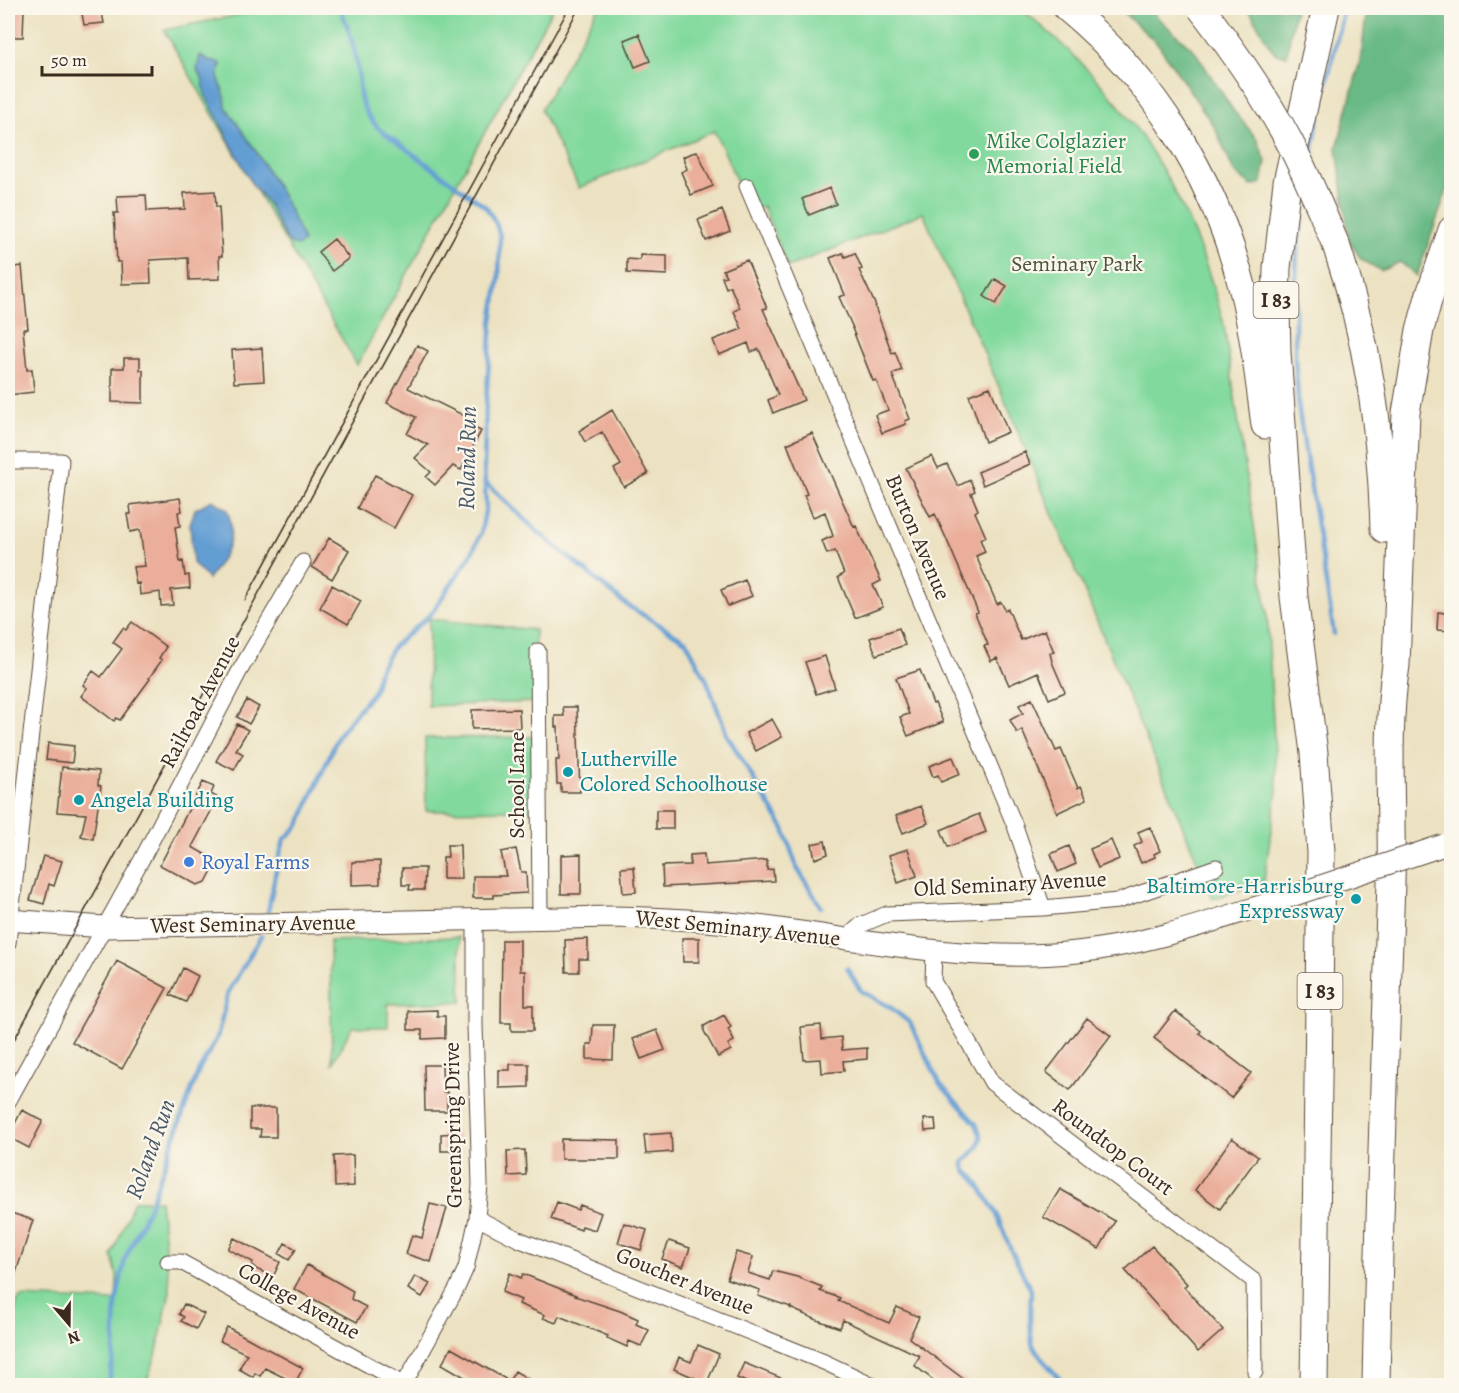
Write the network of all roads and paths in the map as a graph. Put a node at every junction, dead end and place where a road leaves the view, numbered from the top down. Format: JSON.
{"nodes":[{"id":1,"x":1067,"y":8,"type":"edge"},
{"id":2,"x":1201,"y":8,"type":"edge"},
{"id":3,"x":1326,"y":8,"type":"edge"},
{"id":4,"x":747,"y":186,"type":"dead end"},
{"id":5,"x":1452,"y":230,"type":"edge"},
{"id":6,"x":8,"y":461,"type":"edge"},
{"id":7,"x":303,"y":562,"type":"dead end"},
{"id":8,"x":1294,"y":597,"type":"junction"},
{"id":9,"x":538,"y":651,"type":"dead end"},
{"id":10,"x":1391,"y":700,"type":"junction"},
{"id":11,"x":1448,"y":844,"type":"edge"},
{"id":12,"x":1216,"y":867,"type":"dead end"},
{"id":13,"x":1043,"y":908,"type":"junction"},
{"id":14,"x":540,"y":918,"type":"junction"},
{"id":15,"x":9,"y":920,"type":"edge"},
{"id":16,"x":475,"y":920,"type":"junction"},
{"id":17,"x":104,"y":927,"type":"junction"},
{"id":18,"x":845,"y":939,"type":"junction"},
{"id":19,"x":8,"y":943,"type":"edge"},
{"id":20,"x":934,"y":951,"type":"junction"},
{"id":21,"x":8,"y":1102,"type":"edge"},
{"id":22,"x":477,"y":1218,"type":"junction"},
{"id":23,"x":168,"y":1262,"type":"dead end"},
{"id":24,"x":1255,"y":1371,"type":"dead end"},
{"id":25,"x":404,"y":1385,"type":"edge"},
{"id":26,"x":875,"y":1386,"type":"edge"},
{"id":27,"x":1314,"y":1386,"type":"edge"},
{"id":28,"x":1376,"y":1386,"type":"edge"}],
"edges":[{"from":1,"to":8,"type":"highway"},
{"from":2,"to":10,"type":"highway","bridge":true},
{"from":3,"to":8,"type":"highway","number":"I 83"},
{"from":4,"to":13,"type":"street","name":"Burton Avenue"},
{"from":5,"to":10,"type":"highway"},
{"from":6,"to":15,"type":"street"},
{"from":7,"to":17,"type":"street","name":"Railroad Avenue"},
{"from":8,"to":27,"type":"highway","number":"I 83"},
{"from":9,"to":14,"type":"street","name":"School Lane"},
{"from":10,"to":28,"type":"highway"},
{"from":11,"to":20,"type":"main road","name":"West Seminary Avenue","bridge":true},
{"from":12,"to":13,"type":"street","name":"Old Seminary Avenue"},
{"from":13,"to":18,"type":"street","name":"Old Seminary Avenue"},
{"from":14,"to":16,"type":"main road","name":"West Seminary Avenue"},
{"from":14,"to":18,"type":"main road","name":"West Seminary Avenue"},
{"from":15,"to":17,"type":"main road","name":"West Seminary Avenue"},
{"from":15,"to":19,"type":"street"},
{"from":16,"to":17,"type":"main road","name":"West Seminary Avenue"},
{"from":16,"to":22,"type":"street","name":"Greenspring Drive"},
{"from":17,"to":21,"type":"street","name":"Railroad Avenue"},
{"from":18,"to":20,"type":"main road","name":"West Seminary Avenue"},
{"from":20,"to":24,"type":"street","name":"Roundtop Court"},
{"from":22,"to":25,"type":"street","name":"Greenspring Drive"},
{"from":22,"to":26,"type":"street","name":"Goucher Avenue"},
{"from":23,"to":25,"type":"street","name":"College Avenue"}]}
